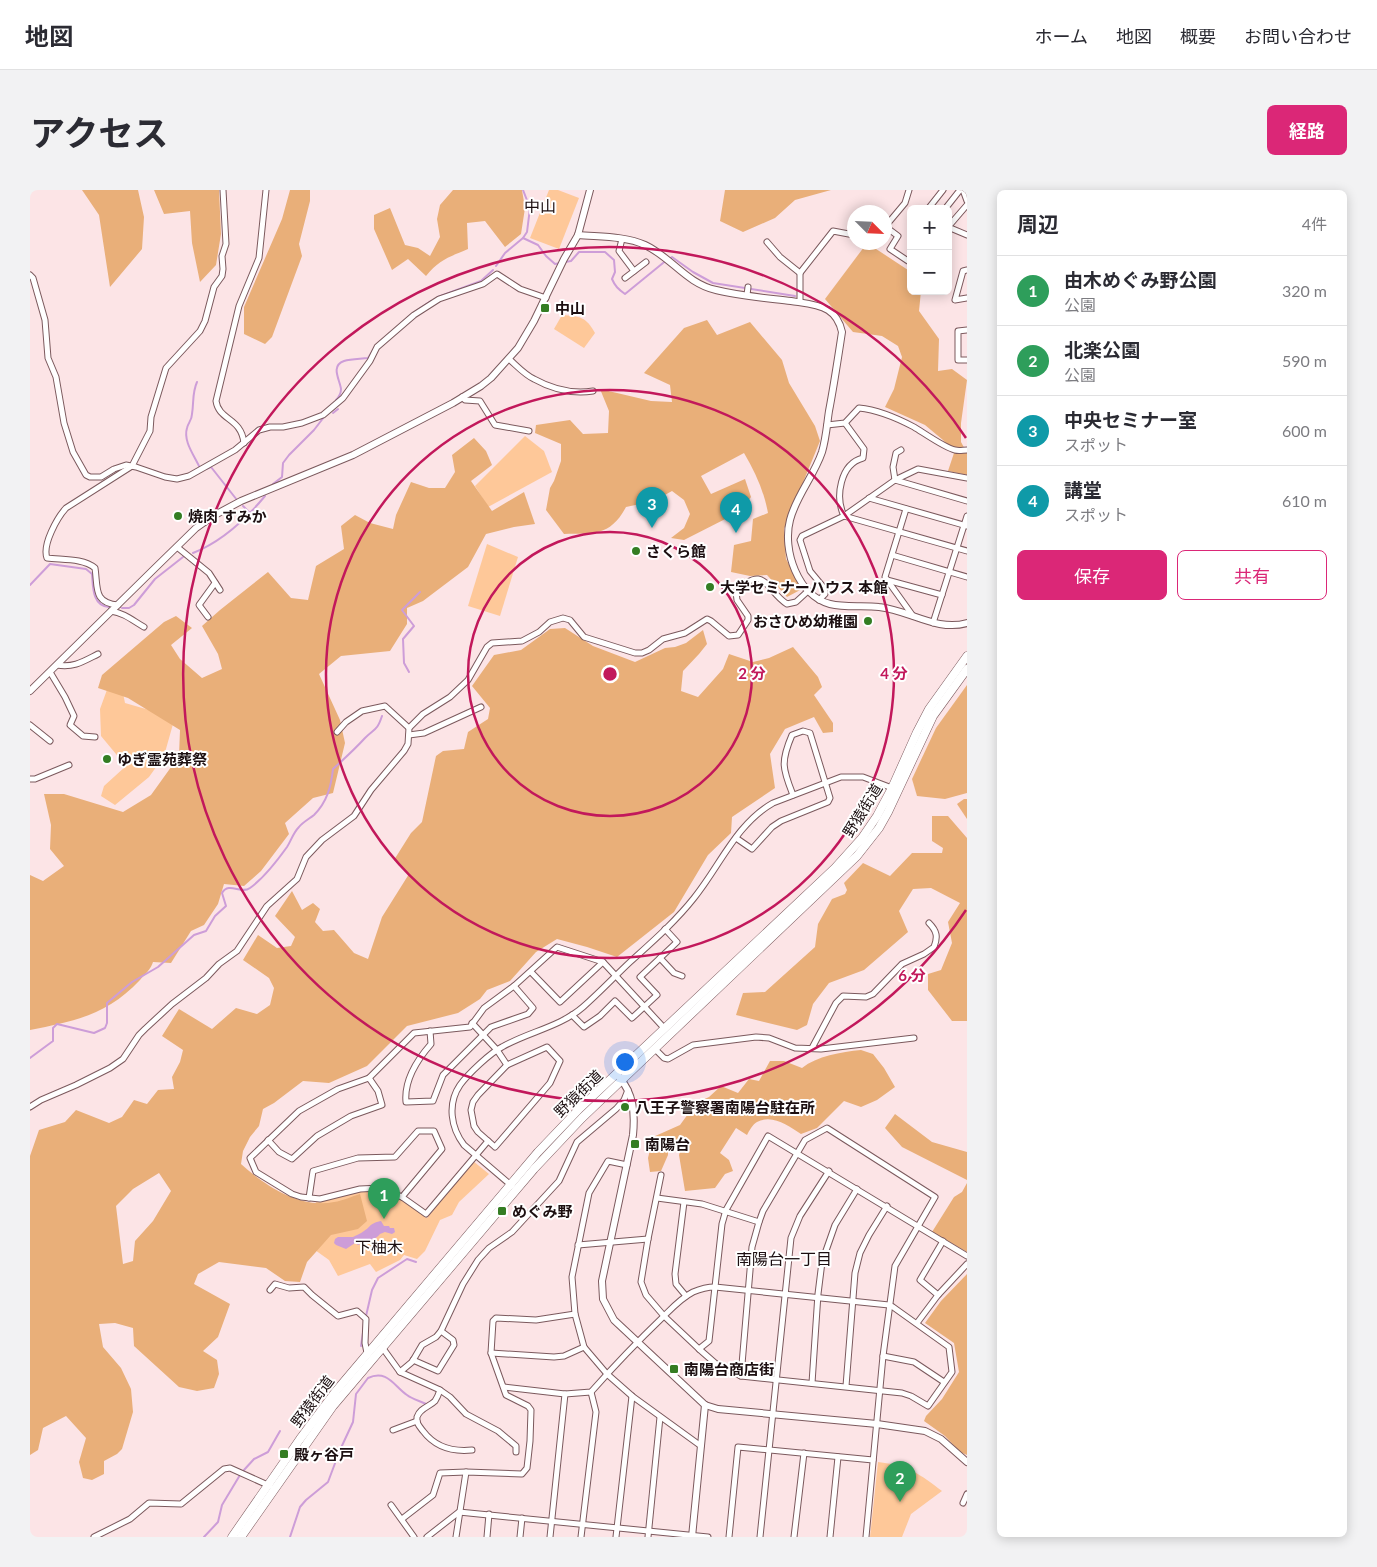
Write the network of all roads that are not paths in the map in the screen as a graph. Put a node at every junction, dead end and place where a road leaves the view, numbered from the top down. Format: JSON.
{"nodes":[{"id":1,"x":222,"y":190,"type":"edge"},
{"id":2,"x":266,"y":190,"type":"edge"},
{"id":3,"x":590,"y":190,"type":"edge"},
{"id":4,"x":909,"y":190,"type":"edge"},
{"id":5,"x":943,"y":190,"type":"edge"},
{"id":6,"x":961,"y":190,"type":"edge"},
{"id":7,"x":967,"y":203,"type":"edge"},
{"id":8,"x":931,"y":205,"type":"edge"},
{"id":9,"x":948,"y":205,"type":"edge"},
{"id":10,"x":892,"y":219,"type":"edge"},
{"id":11,"x":952,"y":222,"type":"edge"},
{"id":12,"x":952,"y":229,"type":"edge"},
{"id":13,"x":892,"y":232,"type":"edge"},
{"id":14,"x":847,"y":234,"type":"edge"},
{"id":15,"x":578,"y":235,"type":"junction"},
{"id":16,"x":967,"y":235,"type":"edge"},
{"id":17,"x":622,"y":239,"type":"junction"},
{"id":18,"x":767,"y":242,"type":"dead end"},
{"id":19,"x":892,"y":246,"type":"edge"},
{"id":20,"x":892,"y":250,"type":"edge"},
{"id":21,"x":907,"y":259,"type":"edge"},
{"id":22,"x":646,"y":262,"type":"dead end"},
{"id":23,"x":967,"y":270,"type":"edge"},
{"id":24,"x":634,"y":271,"type":"junction"},
{"id":25,"x":800,"y":273,"type":"junction"},
{"id":26,"x":30,"y":275,"type":"edge"},
{"id":27,"x":625,"y":278,"type":"dead end"},
{"id":28,"x":546,"y":298,"type":"junction"},
{"id":29,"x":967,"y":298,"type":"edge"},
{"id":30,"x":800,"y":302,"type":"junction"},
{"id":31,"x":967,"y":330,"type":"edge"},
{"id":32,"x":509,"y":359,"type":"junction"},
{"id":33,"x":967,"y":360,"type":"edge"},
{"id":34,"x":593,"y":391,"type":"dead end"},
{"id":35,"x":462,"y":398,"type":"junction"},
{"id":36,"x":845,"y":423,"type":"junction"},
{"id":37,"x":827,"y":425,"type":"junction"},
{"id":38,"x":530,"y":431,"type":"dead end"},
{"id":39,"x":244,"y":443,"type":"junction"},
{"id":40,"x":901,"y":450,"type":"dead end"},
{"id":41,"x":967,"y":450,"type":"edge"},
{"id":42,"x":132,"y":466,"type":"junction"},
{"id":43,"x":967,"y":478,"type":"edge"},
{"id":44,"x":895,"y":480,"type":"junction"},
{"id":45,"x":869,"y":498,"type":"junction"},
{"id":46,"x":967,"y":500,"type":"edge"},
{"id":47,"x":906,"y":509,"type":"junction"},
{"id":48,"x":201,"y":514,"type":"dead end"},
{"id":49,"x":844,"y":516,"type":"junction"},
{"id":50,"x":967,"y":516,"type":"edge"},
{"id":51,"x":205,"y":522,"type":"junction"},
{"id":52,"x":966,"y":525,"type":"edge"},
{"id":53,"x":899,"y":532,"type":"junction"},
{"id":54,"x":177,"y":546,"type":"junction"},
{"id":55,"x":957,"y":548,"type":"junction"},
{"id":56,"x":967,"y":551,"type":"edge"},
{"id":57,"x":892,"y":555,"type":"junction"},
{"id":58,"x":949,"y":572,"type":"junction"},
{"id":59,"x":967,"y":577,"type":"edge"},
{"id":60,"x":887,"y":580,"type":"junction"},
{"id":61,"x":215,"y":583,"type":"junction"},
{"id":62,"x":220,"y":590,"type":"dead end"},
{"id":63,"x":808,"y":591,"type":"junction"},
{"id":64,"x":942,"y":595,"type":"junction"},
{"id":65,"x":819,"y":600,"type":"junction"},
{"id":66,"x":118,"y":605,"type":"junction"},
{"id":67,"x":111,"y":612,"type":"junction"},
{"id":68,"x":913,"y":616,"type":"junction"},
{"id":69,"x":208,"y":617,"type":"dead end"},
{"id":70,"x":934,"y":623,"type":"junction"},
{"id":71,"x":967,"y":623,"type":"edge"},
{"id":72,"x":144,"y":627,"type":"dead end"},
{"id":73,"x":98,"y":654,"type":"dead end"},
{"id":74,"x":967,"y":656,"type":"edge"},
{"id":75,"x":57,"y":665,"type":"junction"},
{"id":76,"x":967,"y":669,"type":"edge"},
{"id":77,"x":50,"y":672,"type":"junction"},
{"id":78,"x":30,"y":691,"type":"edge"},
{"id":79,"x":481,"y":707,"type":"dead end"},
{"id":80,"x":30,"y":725,"type":"edge"},
{"id":81,"x":409,"y":728,"type":"junction"},
{"id":82,"x":337,"y":732,"type":"dead end"},
{"id":83,"x":409,"y":735,"type":"junction"},
{"id":84,"x":95,"y":737,"type":"dead end"},
{"id":85,"x":50,"y":741,"type":"dead end"},
{"id":86,"x":69,"y":765,"type":"dead end"},
{"id":87,"x":30,"y":778,"type":"edge"},
{"id":88,"x":824,"y":783,"type":"junction"},
{"id":89,"x":892,"y":788,"type":"junction"},
{"id":90,"x":793,"y":796,"type":"junction"},
{"id":91,"x":736,"y":838,"type":"junction"},
{"id":92,"x":929,"y":923,"type":"dead end"},
{"id":93,"x":665,"y":929,"type":"junction"},
{"id":94,"x":660,"y":958,"type":"junction"},
{"id":95,"x":603,"y":962,"type":"junction"},
{"id":96,"x":530,"y":972,"type":"junction"},
{"id":97,"x":615,"y":976,"type":"junction"},
{"id":98,"x":682,"y":976,"type":"dead end"},
{"id":99,"x":514,"y":986,"type":"junction"},
{"id":100,"x":644,"y":1007,"type":"junction"},
{"id":101,"x":572,"y":1015,"type":"junction"},
{"id":102,"x":472,"y":1024,"type":"junction"},
{"id":103,"x":665,"y":1029,"type":"junction"},
{"id":104,"x":430,"y":1031,"type":"junction"},
{"id":105,"x":482,"y":1035,"type":"junction"},
{"id":106,"x":914,"y":1038,"type":"dead end"},
{"id":107,"x":812,"y":1048,"type":"junction"},
{"id":108,"x":655,"y":1049,"type":"junction"},
{"id":109,"x":497,"y":1050,"type":"junction"},
{"id":110,"x":506,"y":1065,"type":"junction"},
{"id":111,"x":368,"y":1078,"type":"junction"},
{"id":112,"x":619,"y":1078,"type":"junction"},
{"id":113,"x":628,"y":1090,"type":"junction"},
{"id":114,"x":30,"y":1107,"type":"edge"},
{"id":115,"x":268,"y":1140,"type":"junction"},
{"id":116,"x":488,"y":1141,"type":"junction"},
{"id":117,"x":798,"y":1153,"type":"junction"},
{"id":118,"x":475,"y":1155,"type":"junction"},
{"id":119,"x":626,"y":1165,"type":"junction"},
{"id":120,"x":829,"y":1171,"type":"junction"},
{"id":121,"x":662,"y":1175,"type":"dead end"},
{"id":122,"x":513,"y":1187,"type":"junction"},
{"id":123,"x":857,"y":1189,"type":"junction"},
{"id":124,"x":402,"y":1197,"type":"junction"},
{"id":125,"x":309,"y":1198,"type":"junction"},
{"id":126,"x":657,"y":1198,"type":"junction"},
{"id":127,"x":684,"y":1202,"type":"junction"},
{"id":128,"x":887,"y":1206,"type":"junction"},
{"id":129,"x":726,"y":1210,"type":"junction"},
{"id":130,"x":759,"y":1222,"type":"junction"},
{"id":131,"x":918,"y":1226,"type":"junction"},
{"id":132,"x":648,"y":1239,"type":"junction"},
{"id":133,"x":610,"y":1242,"type":"junction"},
{"id":134,"x":943,"y":1242,"type":"junction"},
{"id":135,"x":578,"y":1245,"type":"junction"},
{"id":136,"x":967,"y":1256,"type":"edge"},
{"id":137,"x":967,"y":1264,"type":"edge"},
{"id":138,"x":715,"y":1287,"type":"junction"},
{"id":139,"x":270,"y":1290,"type":"dead end"},
{"id":140,"x":750,"y":1290,"type":"junction"},
{"id":141,"x":786,"y":1293,"type":"junction"},
{"id":142,"x":938,"y":1295,"type":"junction"},
{"id":143,"x":686,"y":1296,"type":"junction"},
{"id":144,"x":818,"y":1296,"type":"junction"},
{"id":145,"x":852,"y":1300,"type":"junction"},
{"id":146,"x":889,"y":1305,"type":"junction"},
{"id":147,"x":576,"y":1314,"type":"junction"},
{"id":148,"x":664,"y":1316,"type":"junction"},
{"id":149,"x":917,"y":1323,"type":"junction"},
{"id":150,"x":441,"y":1331,"type":"junction"},
{"id":151,"x":637,"y":1342,"type":"junction"},
{"id":152,"x":382,"y":1347,"type":"junction"},
{"id":153,"x":584,"y":1347,"type":"junction"},
{"id":154,"x":699,"y":1349,"type":"junction"},
{"id":155,"x":367,"y":1353,"type":"junction"},
{"id":156,"x":491,"y":1353,"type":"junction"},
{"id":157,"x":883,"y":1356,"type":"junction"},
{"id":158,"x":413,"y":1360,"type":"junction"},
{"id":159,"x":400,"y":1372,"type":"junction"},
{"id":160,"x":608,"y":1374,"type":"junction"},
{"id":161,"x":741,"y":1376,"type":"junction"},
{"id":162,"x":777,"y":1380,"type":"junction"},
{"id":163,"x":944,"y":1382,"type":"junction"},
{"id":164,"x":812,"y":1383,"type":"junction"},
{"id":165,"x":846,"y":1386,"type":"junction"},
{"id":166,"x":504,"y":1387,"type":"junction"},
{"id":167,"x":880,"y":1389,"type":"junction"},
{"id":168,"x":440,"y":1390,"type":"junction"},
{"id":169,"x":591,"y":1392,"type":"junction"},
{"id":170,"x":565,"y":1394,"type":"junction"},
{"id":171,"x":632,"y":1396,"type":"junction"},
{"id":172,"x":705,"y":1405,"type":"junction"},
{"id":173,"x":773,"y":1414,"type":"junction"},
{"id":174,"x":660,"y":1417,"type":"junction"},
{"id":175,"x":417,"y":1421,"type":"junction"},
{"id":176,"x":877,"y":1424,"type":"junction"},
{"id":177,"x":393,"y":1430,"type":"dead end"},
{"id":178,"x":701,"y":1446,"type":"junction"},
{"id":179,"x":472,"y":1450,"type":"dead end"},
{"id":180,"x":770,"y":1450,"type":"junction"},
{"id":181,"x":516,"y":1452,"type":"dead end"},
{"id":182,"x":804,"y":1453,"type":"junction"},
{"id":183,"x":838,"y":1456,"type":"junction"},
{"id":184,"x":873,"y":1460,"type":"junction"},
{"id":185,"x":967,"y":1462,"type":"edge"},
{"id":186,"x":466,"y":1472,"type":"junction"},
{"id":187,"x":272,"y":1487,"type":"junction"},
{"id":188,"x":967,"y":1494,"type":"edge"},
{"id":189,"x":963,"y":1503,"type":"dead end"},
{"id":190,"x":391,"y":1504,"type":"dead end"},
{"id":191,"x":459,"y":1512,"type":"junction"},
{"id":192,"x":489,"y":1514,"type":"junction"},
{"id":193,"x":522,"y":1518,"type":"junction"},
{"id":194,"x":402,"y":1519,"type":"junction"},
{"id":195,"x":551,"y":1521,"type":"junction"},
{"id":196,"x":582,"y":1524,"type":"junction"},
{"id":197,"x":617,"y":1528,"type":"junction"},
{"id":198,"x":648,"y":1534,"type":"edge"},
{"id":199,"x":692,"y":1536,"type":"edge"},
{"id":200,"x":94,"y":1537,"type":"edge"},
{"id":201,"x":232,"y":1537,"type":"edge"},
{"id":202,"x":241,"y":1537,"type":"edge"},
{"id":203,"x":414,"y":1537,"type":"edge"},
{"id":204,"x":427,"y":1537,"type":"edge"},
{"id":205,"x":456,"y":1537,"type":"edge"},
{"id":206,"x":487,"y":1537,"type":"edge"},
{"id":207,"x":520,"y":1537,"type":"edge"},
{"id":208,"x":550,"y":1537,"type":"edge"},
{"id":209,"x":581,"y":1537,"type":"edge"},
{"id":210,"x":616,"y":1537,"type":"edge"},
{"id":211,"x":708,"y":1537,"type":"edge"},
{"id":212,"x":729,"y":1537,"type":"edge"},
{"id":213,"x":760,"y":1537,"type":"edge"},
{"id":214,"x":794,"y":1537,"type":"edge"},
{"id":215,"x":830,"y":1537,"type":"edge"},
{"id":216,"x":866,"y":1537,"type":"edge"}],
"edges":[{"from":1,"to":42,"type":"street"},
{"from":2,"to":39,"type":"street"},
{"from":3,"to":15,"type":"street"},
{"from":4,"to":10,"type":"street"},
{"from":5,"to":8,"type":"street"},
{"from":6,"to":7,"type":"street"},
{"from":6,"to":9,"type":"street"},
{"from":7,"to":11,"type":"street"},
{"from":12,"to":16,"type":"street"},
{"from":13,"to":19,"type":"street"},
{"from":14,"to":25,"type":"street"},
{"from":15,"to":17,"type":"street"},
{"from":15,"to":28,"type":"street"},
{"from":17,"to":24,"type":"street"},
{"from":17,"to":30,"type":"street"},
{"from":18,"to":25,"type":"street"},
{"from":20,"to":21,"type":"street"},
{"from":22,"to":24,"type":"street"},
{"from":23,"to":29,"type":"street"},
{"from":24,"to":27,"type":"street"},
{"from":25,"to":30,"type":"street"},
{"from":26,"to":42,"type":"street"},
{"from":28,"to":32,"type":"street"},
{"from":28,"to":39,"type":"street"},
{"from":30,"to":37,"type":"street"},
{"from":31,"to":33,"type":"street"},
{"from":32,"to":34,"type":"street"},
{"from":32,"to":35,"type":"street"},
{"from":35,"to":38,"type":"street"},
{"from":35,"to":51,"type":"street"},
{"from":36,"to":37,"type":"street"},
{"from":36,"to":41,"type":"street"},
{"from":36,"to":49,"type":"street"},
{"from":37,"to":63,"type":"street"},
{"from":39,"to":42,"type":"street"},
{"from":40,"to":44,"type":"street"},
{"from":42,"to":66,"type":"street"},
{"from":43,"to":44,"type":"street"},
{"from":44,"to":45,"type":"street"},
{"from":44,"to":46,"type":"street"},
{"from":45,"to":47,"type":"street"},
{"from":45,"to":49,"type":"street"},
{"from":47,"to":52,"type":"street"},
{"from":47,"to":53,"type":"street"},
{"from":48,"to":51,"type":"street"},
{"from":49,"to":53,"type":"street"},
{"from":49,"to":65,"type":"street"},
{"from":50,"to":52,"type":"street"},
{"from":51,"to":54,"type":"street"},
{"from":52,"to":55,"type":"street"},
{"from":53,"to":55,"type":"street"},
{"from":53,"to":57,"type":"street"},
{"from":54,"to":61,"type":"street"},
{"from":54,"to":66,"type":"street"},
{"from":55,"to":56,"type":"street"},
{"from":55,"to":58,"type":"street"},
{"from":57,"to":58,"type":"street"},
{"from":57,"to":60,"type":"street"},
{"from":58,"to":59,"type":"street"},
{"from":58,"to":64,"type":"street"},
{"from":60,"to":64,"type":"street"},
{"from":60,"to":68,"type":"street"},
{"from":61,"to":62,"type":"street"},
{"from":61,"to":69,"type":"street"},
{"from":63,"to":65,"type":"street"},
{"from":63,"to":81,"type":"street"},
{"from":64,"to":70,"type":"street"},
{"from":65,"to":68,"type":"street"},
{"from":66,"to":67,"type":"street"},
{"from":67,"to":72,"type":"street"},
{"from":67,"to":75,"type":"street"},
{"from":68,"to":70,"type":"street"},
{"from":70,"to":71,"type":"street"},
{"from":73,"to":75,"type":"street"},
{"from":74,"to":89,"type":"main road","name":"野猿街道"},
{"from":75,"to":77,"type":"street"},
{"from":76,"to":108,"type":"main road","name":"野猿街道"},
{"from":77,"to":78,"type":"street"},
{"from":77,"to":84,"type":"street"},
{"from":79,"to":83,"type":"street"},
{"from":80,"to":85,"type":"street"},
{"from":81,"to":82,"type":"street"},
{"from":81,"to":83,"type":"street"},
{"from":83,"to":114,"type":"street"},
{"from":86,"to":87,"type":"street"},
{"from":88,"to":89,"type":"street"},
{"from":88,"to":90,"type":"street"},
{"from":88,"to":90,"type":"street"},
{"from":88,"to":91,"type":"street"},
{"from":89,"to":103,"type":"main road","name":"野猿街道"},
{"from":90,"to":91,"type":"street"},
{"from":91,"to":93,"type":"street"},
{"from":92,"to":107,"type":"street"},
{"from":93,"to":94,"type":"street"},
{"from":93,"to":97,"type":"street"},
{"from":94,"to":98,"type":"street"},
{"from":94,"to":100,"type":"street"},
{"from":95,"to":96,"type":"street"},
{"from":95,"to":96,"type":"street"},
{"from":95,"to":97,"type":"street"},
{"from":96,"to":99,"type":"street"},
{"from":97,"to":100,"type":"street"},
{"from":97,"to":101,"type":"street"},
{"from":99,"to":102,"type":"street"},
{"from":99,"to":105,"type":"street"},
{"from":100,"to":101,"type":"street"},
{"from":100,"to":103,"type":"street"},
{"from":101,"to":109,"type":"street"},
{"from":102,"to":104,"type":"street"},
{"from":102,"to":105,"type":"street"},
{"from":103,"to":112,"type":"main road","name":"野猿街道"},
{"from":104,"to":105,"type":"street"},
{"from":104,"to":111,"type":"street"},
{"from":105,"to":109,"type":"street"},
{"from":106,"to":107,"type":"street"},
{"from":107,"to":108,"type":"street"},
{"from":108,"to":112,"type":"main road","name":"野猿街道"},
{"from":109,"to":110,"type":"street"},
{"from":109,"to":118,"type":"street"},
{"from":110,"to":116,"type":"street"},
{"from":110,"to":116,"type":"street"},
{"from":111,"to":115,"type":"street"},
{"from":111,"to":115,"type":"street"},
{"from":112,"to":113,"type":"street"},
{"from":112,"to":122,"type":"main road","name":"野猿街道"},
{"from":113,"to":119,"type":"street"},
{"from":113,"to":150,"type":"street"},
{"from":115,"to":125,"type":"street"},
{"from":116,"to":118,"type":"street"},
{"from":117,"to":120,"type":"street"},
{"from":117,"to":129,"type":"street"},
{"from":117,"to":130,"type":"street"},
{"from":117,"to":131,"type":"street"},
{"from":118,"to":122,"type":"street"},
{"from":118,"to":124,"type":"street"},
{"from":119,"to":133,"type":"street"},
{"from":119,"to":135,"type":"street"},
{"from":120,"to":123,"type":"street"},
{"from":120,"to":141,"type":"street"},
{"from":121,"to":126,"type":"street"},
{"from":122,"to":152,"type":"main road","name":"野猿街道"},
{"from":122,"to":155,"type":"main road","name":"野猿街道"},
{"from":123,"to":128,"type":"street"},
{"from":123,"to":144,"type":"street"},
{"from":124,"to":125,"type":"street"},
{"from":124,"to":125,"type":"street"},
{"from":126,"to":127,"type":"street"},
{"from":126,"to":132,"type":"street"},
{"from":127,"to":129,"type":"street"},
{"from":127,"to":143,"type":"street"},
{"from":128,"to":131,"type":"street"},
{"from":128,"to":145,"type":"street"},
{"from":129,"to":130,"type":"street"},
{"from":129,"to":138,"type":"street"},
{"from":130,"to":140,"type":"street"},
{"from":131,"to":134,"type":"street"},
{"from":131,"to":146,"type":"street"},
{"from":132,"to":133,"type":"street"},
{"from":132,"to":148,"type":"street"},
{"from":133,"to":135,"type":"street"},
{"from":133,"to":151,"type":"street"},
{"from":134,"to":136,"type":"street"},
{"from":134,"to":142,"type":"street"},
{"from":135,"to":147,"type":"street"},
{"from":137,"to":142,"type":"street"},
{"from":138,"to":140,"type":"street"},
{"from":138,"to":143,"type":"street"},
{"from":138,"to":154,"type":"street"},
{"from":139,"to":155,"type":"street"},
{"from":140,"to":141,"type":"street"},
{"from":140,"to":161,"type":"street"},
{"from":141,"to":144,"type":"street"},
{"from":141,"to":162,"type":"street"},
{"from":142,"to":149,"type":"street"},
{"from":143,"to":148,"type":"street"},
{"from":144,"to":145,"type":"street"},
{"from":144,"to":164,"type":"street"},
{"from":145,"to":146,"type":"street"},
{"from":145,"to":165,"type":"street"},
{"from":146,"to":149,"type":"street"},
{"from":146,"to":157,"type":"street"},
{"from":147,"to":153,"type":"street"},
{"from":147,"to":156,"type":"street"},
{"from":148,"to":151,"type":"street"},
{"from":148,"to":154,"type":"street"},
{"from":149,"to":163,"type":"street"},
{"from":150,"to":158,"type":"street"},
{"from":150,"to":158,"type":"street"},
{"from":151,"to":160,"type":"street"},
{"from":151,"to":172,"type":"street"},
{"from":152,"to":159,"type":"street"},
{"from":152,"to":187,"type":"main road","name":"野猿街道"},
{"from":153,"to":156,"type":"street"},
{"from":153,"to":160,"type":"street"},
{"from":154,"to":161,"type":"street"},
{"from":155,"to":187,"type":"main road","name":"野猿街道"},
{"from":156,"to":166,"type":"street"},
{"from":157,"to":163,"type":"street"},
{"from":157,"to":167,"type":"street"},
{"from":158,"to":159,"type":"street"},
{"from":159,"to":168,"type":"street"},
{"from":160,"to":169,"type":"street"},
{"from":160,"to":171,"type":"street"},
{"from":161,"to":162,"type":"street"},
{"from":162,"to":164,"type":"street"},
{"from":162,"to":173,"type":"street"},
{"from":163,"to":167,"type":"street"},
{"from":164,"to":165,"type":"street"},
{"from":165,"to":167,"type":"street"},
{"from":166,"to":170,"type":"street"},
{"from":166,"to":186,"type":"street"},
{"from":167,"to":176,"type":"street"},
{"from":168,"to":175,"type":"street"},
{"from":168,"to":181,"type":"street"},
{"from":169,"to":170,"type":"street"},
{"from":169,"to":196,"type":"street"},
{"from":170,"to":195,"type":"street"},
{"from":171,"to":174,"type":"street"},
{"from":171,"to":197,"type":"street"},
{"from":172,"to":173,"type":"street"},
{"from":172,"to":178,"type":"street"},
{"from":173,"to":176,"type":"street"},
{"from":173,"to":180,"type":"street"},
{"from":174,"to":178,"type":"street"},
{"from":174,"to":198,"type":"street"},
{"from":175,"to":177,"type":"street"},
{"from":175,"to":179,"type":"street"},
{"from":176,"to":184,"type":"street"},
{"from":176,"to":185,"type":"street"},
{"from":178,"to":199,"type":"street"},
{"from":180,"to":182,"type":"street"},
{"from":180,"to":212,"type":"street"},
{"from":180,"to":213,"type":"street"},
{"from":182,"to":183,"type":"street"},
{"from":182,"to":214,"type":"street"},
{"from":183,"to":184,"type":"street"},
{"from":183,"to":215,"type":"street"},
{"from":184,"to":216,"type":"street"},
{"from":186,"to":191,"type":"street"},
{"from":186,"to":194,"type":"street"},
{"from":187,"to":200,"type":"street"},
{"from":187,"to":201,"type":"main road","name":"野猿街道"},
{"from":187,"to":202,"type":"main road","name":"野猿街道"},
{"from":188,"to":189,"type":"street"},
{"from":190,"to":194,"type":"street"},
{"from":191,"to":192,"type":"street"},
{"from":191,"to":204,"type":"street"},
{"from":191,"to":205,"type":"street"},
{"from":192,"to":193,"type":"street"},
{"from":192,"to":206,"type":"street"},
{"from":193,"to":195,"type":"street"},
{"from":193,"to":207,"type":"street"},
{"from":194,"to":203,"type":"street"},
{"from":195,"to":196,"type":"street"},
{"from":195,"to":208,"type":"street"},
{"from":196,"to":197,"type":"street"},
{"from":196,"to":209,"type":"street"},
{"from":197,"to":198,"type":"street"},
{"from":197,"to":210,"type":"street"},
{"from":198,"to":199,"type":"street"},
{"from":199,"to":211,"type":"street"}]}
